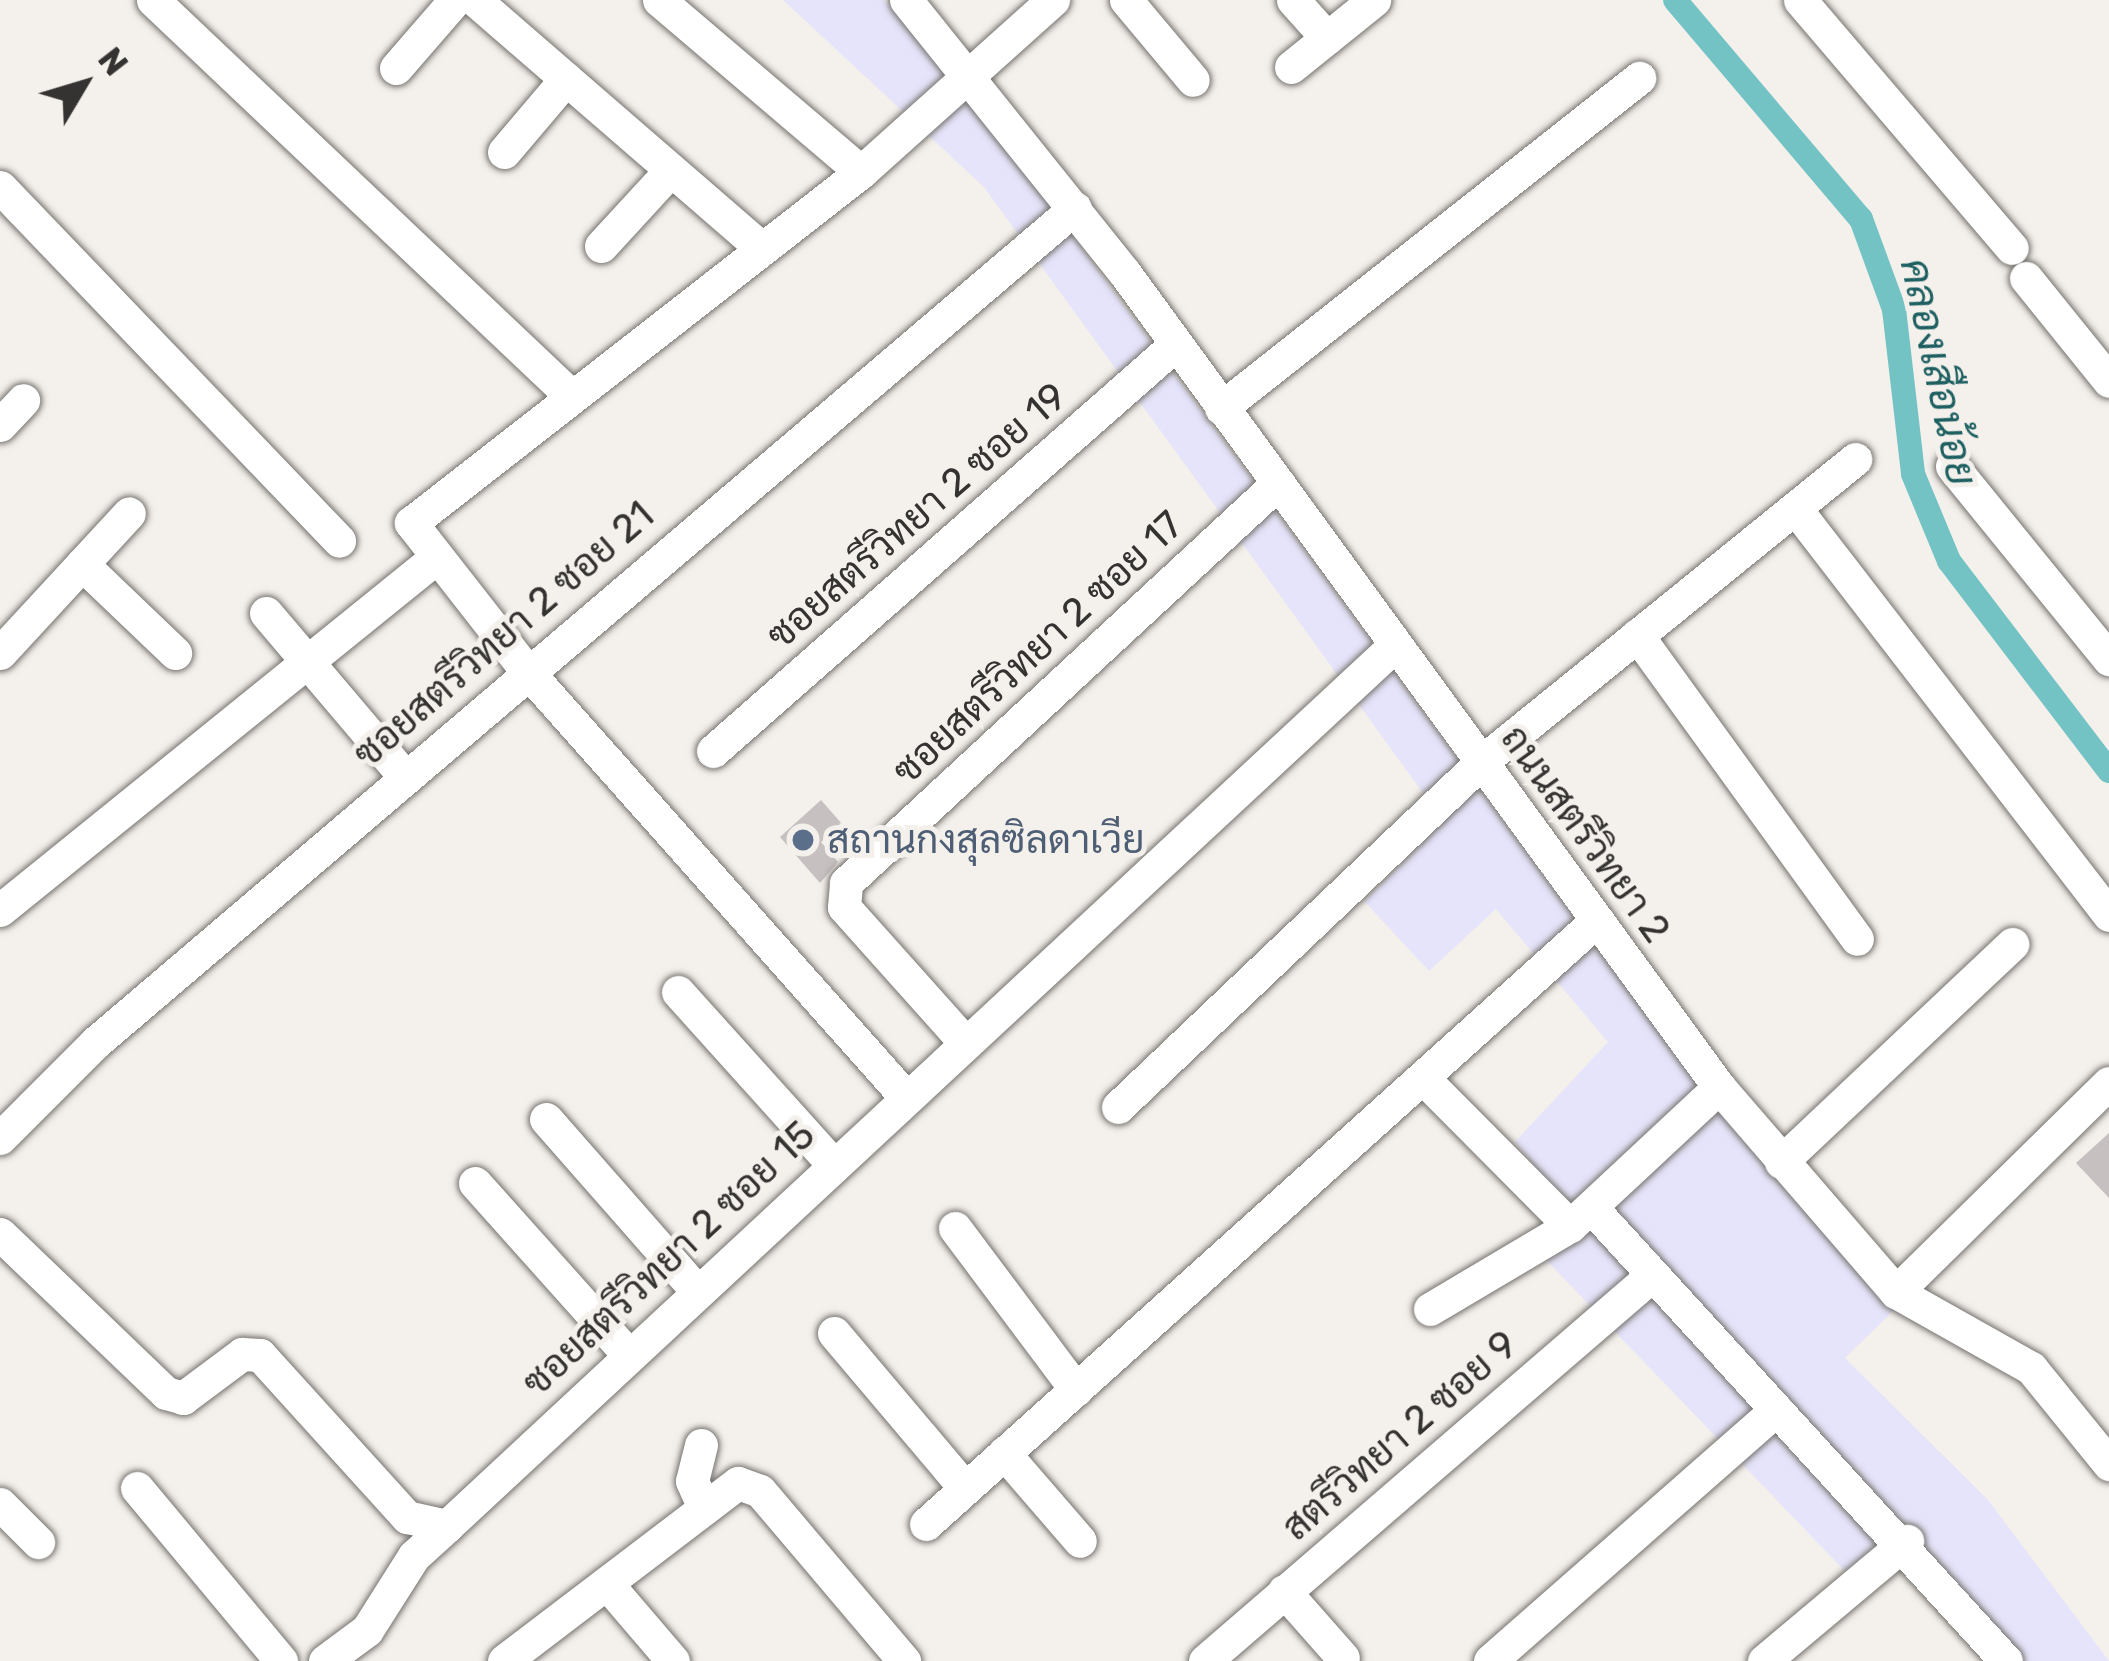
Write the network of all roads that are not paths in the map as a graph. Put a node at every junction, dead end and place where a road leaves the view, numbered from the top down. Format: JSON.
{"nodes":[{"id":1,"x":153,"y":0,"type":"edge"},
{"id":2,"x":455,"y":0,"type":"edge"},
{"id":3,"x":475,"y":0,"type":"edge"},
{"id":4,"x":659,"y":0,"type":"edge"},
{"id":5,"x":907,"y":0,"type":"edge"},
{"id":6,"x":1053,"y":0,"type":"edge"},
{"id":7,"x":1126,"y":0,"type":"edge"},
{"id":8,"x":1293,"y":0,"type":"edge"},
{"id":9,"x":1374,"y":0,"type":"edge"},
{"id":10,"x":1800,"y":0,"type":"edge"},
{"id":11,"x":1327,"y":38,"type":"junction"},
{"id":12,"x":396,"y":68,"type":"dead end"},
{"id":13,"x":1291,"y":68,"type":"dead end"},
{"id":14,"x":975,"y":76,"type":"junction"},
{"id":15,"x":1639,"y":78,"type":"dead end"},
{"id":16,"x":566,"y":79,"type":"junction"},
{"id":17,"x":1193,"y":80,"type":"dead end"},
{"id":18,"x":504,"y":152,"type":"dead end"},
{"id":19,"x":671,"y":170,"type":"junction"},
{"id":20,"x":861,"y":172,"type":"junction"},
{"id":21,"x":0,"y":187,"type":"edge"},
{"id":22,"x":1075,"y":208,"type":"junction"},
{"id":23,"x":601,"y":246,"type":"dead end"},
{"id":24,"x":762,"y":249,"type":"junction"},
{"id":25,"x":1176,"y":344,"type":"junction"},
{"id":26,"x":2109,"y":381,"type":"edge"},
{"id":27,"x":568,"y":393,"type":"junction"},
{"id":28,"x":23,"y":400,"type":"dead end"},
{"id":29,"x":1221,"y":408,"type":"junction"},
{"id":30,"x":0,"y":425,"type":"edge"},
{"id":31,"x":1855,"y":459,"type":"dead end"},
{"id":32,"x":1952,"y":466,"type":"dead end"},
{"id":33,"x":1278,"y":483,"type":"junction"},
{"id":34,"x":1795,"y":508,"type":"junction"},
{"id":35,"x":129,"y":513,"type":"dead end"},
{"id":36,"x":339,"y":541,"type":"dead end"},
{"id":37,"x":433,"y":560,"type":"junction"},
{"id":38,"x":82,"y":564,"type":"junction"},
{"id":39,"x":266,"y":613,"type":"dead end"},
{"id":40,"x":1637,"y":635,"type":"junction"},
{"id":41,"x":1394,"y":646,"type":"junction"},
{"id":42,"x":0,"y":653,"type":"edge"},
{"id":43,"x":175,"y":653,"type":"dead end"},
{"id":44,"x":2109,"y":659,"type":"edge"},
{"id":45,"x":307,"y":662,"type":"junction"},
{"id":46,"x":526,"y":670,"type":"junction"},
{"id":47,"x":713,"y":751,"type":"dead end"},
{"id":48,"x":1480,"y":763,"type":"junction"},
{"id":49,"x":405,"y":776,"type":"junction"},
{"id":50,"x":0,"y":910,"type":"edge"},
{"id":51,"x":2109,"y":915,"type":"edge"},
{"id":52,"x":1597,"y":920,"type":"junction"},
{"id":53,"x":1857,"y":939,"type":"dead end"},
{"id":54,"x":2012,"y":944,"type":"dead end"},
{"id":55,"x":678,"y":992,"type":"dead end"},
{"id":56,"x":962,"y":1039,"type":"junction"},
{"id":57,"x":1426,"y":1081,"type":"junction"},
{"id":58,"x":2109,"y":1083,"type":"edge"},
{"id":59,"x":1720,"y":1088,"type":"junction"},
{"id":60,"x":904,"y":1095,"type":"junction"},
{"id":61,"x":1118,"y":1107,"type":"dead end"},
{"id":62,"x":546,"y":1119,"type":"dead end"},
{"id":63,"x":0,"y":1138,"type":"edge"},
{"id":64,"x":831,"y":1162,"type":"junction"},
{"id":65,"x":1780,"y":1162,"type":"junction"},
{"id":66,"x":476,"y":1183,"type":"dead end"},
{"id":67,"x":1581,"y":1217,"type":"junction"},
{"id":68,"x":956,"y":1228,"type":"dead end"},
{"id":69,"x":0,"y":1234,"type":"edge"},
{"id":70,"x":1651,"y":1276,"type":"junction"},
{"id":71,"x":697,"y":1291,"type":"junction"},
{"id":72,"x":1896,"y":1292,"type":"junction"},
{"id":73,"x":1430,"y":1309,"type":"dead end"},
{"id":74,"x":834,"y":1333,"type":"dead end"},
{"id":75,"x":629,"y":1354,"type":"junction"},
{"id":76,"x":1076,"y":1390,"type":"junction"},
{"id":77,"x":1777,"y":1410,"type":"junction"},
{"id":78,"x":700,"y":1445,"type":"dead end"},
{"id":79,"x":1004,"y":1453,"type":"junction"},
{"id":80,"x":2109,"y":1464,"type":"edge"},
{"id":81,"x":137,"y":1488,"type":"dead end"},
{"id":82,"x":965,"y":1488,"type":"junction"},
{"id":83,"x":0,"y":1504,"type":"edge"},
{"id":84,"x":704,"y":1508,"type":"junction"},
{"id":85,"x":926,"y":1524,"type":"dead end"},
{"id":86,"x":447,"y":1526,"type":"junction"},
{"id":87,"x":1080,"y":1540,"type":"dead end"},
{"id":88,"x":1907,"y":1541,"type":"junction"},
{"id":89,"x":38,"y":1542,"type":"dead end"},
{"id":90,"x":608,"y":1585,"type":"junction"},
{"id":91,"x":1284,"y":1592,"type":"junction"},
{"id":92,"x":1343,"y":1658,"type":"dead end"},
{"id":93,"x":281,"y":1661,"type":"edge"},
{"id":94,"x":325,"y":1661,"type":"edge"},
{"id":95,"x":504,"y":1661,"type":"edge"},
{"id":96,"x":673,"y":1661,"type":"edge"},
{"id":97,"x":904,"y":1661,"type":"edge"},
{"id":98,"x":1205,"y":1661,"type":"edge"},
{"id":99,"x":1490,"y":1661,"type":"edge"},
{"id":100,"x":1764,"y":1661,"type":"edge"},
{"id":101,"x":2006,"y":1661,"type":"edge"}],
"edges":[{"from":1,"to":27,"type":"street"},
{"from":2,"to":12,"type":"street"},
{"from":3,"to":16,"type":"street"},
{"from":4,"to":20,"type":"street"},
{"from":5,"to":14,"type":"street","name":"ถนนสตรีวิทยา 2"},
{"from":6,"to":14,"type":"street"},
{"from":7,"to":17,"type":"street"},
{"from":8,"to":11,"type":"street"},
{"from":9,"to":11,"type":"street"},
{"from":10,"to":26,"type":"street"},
{"from":11,"to":13,"type":"street"},
{"from":14,"to":20,"type":"street"},
{"from":14,"to":22,"type":"street","name":"ถนนสตรีวิทยา 2"},
{"from":15,"to":29,"type":"street"},
{"from":16,"to":18,"type":"street"},
{"from":16,"to":19,"type":"street"},
{"from":19,"to":23,"type":"street"},
{"from":19,"to":24,"type":"street"},
{"from":20,"to":24,"type":"street"},
{"from":21,"to":36,"type":"street"},
{"from":22,"to":25,"type":"street","name":"ถนนสตรีวิทยา 2"},
{"from":22,"to":46,"type":"street","name":"ซอยสตรีวิทยา 2 ซอย 21"},
{"from":24,"to":27,"type":"street"},
{"from":25,"to":29,"type":"street","name":"ถนนสตรีวิทยา 2"},
{"from":25,"to":47,"type":"street","name":"ซอยสตรีวิทยา 2 ซอย 19"},
{"from":27,"to":37,"type":"street"},
{"from":28,"to":30,"type":"street"},
{"from":29,"to":33,"type":"street","name":"ถนนสตรีวิทยา 2"},
{"from":31,"to":34,"type":"street"},
{"from":32,"to":44,"type":"street"},
{"from":33,"to":41,"type":"street","name":"ถนนสตรีวิทยา 2"},
{"from":33,"to":56,"type":"street","name":"ซอยสตรีวิทยา 2 ซอย 17"},
{"from":34,"to":40,"type":"street"},
{"from":34,"to":51,"type":"street"},
{"from":35,"to":38,"type":"street"},
{"from":37,"to":45,"type":"street"},
{"from":37,"to":46,"type":"street"},
{"from":38,"to":42,"type":"street"},
{"from":38,"to":43,"type":"street"},
{"from":39,"to":45,"type":"street"},
{"from":40,"to":48,"type":"street"},
{"from":40,"to":53,"type":"street"},
{"from":41,"to":48,"type":"street","name":"ถนนสตรีวิทยา 2"},
{"from":41,"to":56,"type":"street","name":"ซอยสตรีวิทยา 2 ซอย 15"},
{"from":45,"to":49,"type":"street"},
{"from":45,"to":50,"type":"street"},
{"from":46,"to":49,"type":"street","name":"ซอยสตรีวิทยา 2 ซอย 21"},
{"from":46,"to":60,"type":"street"},
{"from":48,"to":52,"type":"street","name":"ถนนสตรีวิทยา 2"},
{"from":48,"to":61,"type":"street"},
{"from":49,"to":63,"type":"street","name":"ซอยสตรีวิทยา 2 ซอย 21"},
{"from":52,"to":57,"type":"street"},
{"from":52,"to":59,"type":"street","name":"ถนนสตรีวิทยา 2"},
{"from":54,"to":65,"type":"street"},
{"from":55,"to":64,"type":"street"},
{"from":56,"to":60,"type":"street","name":"ซอยสตรีวิทยา 2 ซอย 15"},
{"from":57,"to":67,"type":"street"},
{"from":57,"to":76,"type":"street"},
{"from":58,"to":72,"type":"street"},
{"from":59,"to":65,"type":"street","name":"ถนนสตรีวิทยา 2"},
{"from":59,"to":67,"type":"street"},
{"from":60,"to":64,"type":"street","name":"ซอยสตรีวิทยา 2 ซอย 15"},
{"from":62,"to":71,"type":"street"},
{"from":64,"to":71,"type":"street","name":"ซอยสตรีวิทยา 2 ซอย 15"},
{"from":65,"to":72,"type":"street","name":"ถนนสตรีวิทยา 2"},
{"from":66,"to":75,"type":"street"},
{"from":67,"to":70,"type":"street"},
{"from":67,"to":73,"type":"street"},
{"from":68,"to":76,"type":"street"},
{"from":69,"to":86,"type":"street"},
{"from":70,"to":77,"type":"street"},
{"from":70,"to":91,"type":"street","name":"สตรีวิทยา 2 ซอย 9"},
{"from":71,"to":75,"type":"street","name":"ซอยสตรีวิทยา 2 ซอย 15"},
{"from":72,"to":80,"type":"street","name":"ถนนสตรีวิทยา 2"},
{"from":74,"to":82,"type":"street"},
{"from":75,"to":86,"type":"street","name":"ซอยสตรีวิทยา 2 ซอย 15"},
{"from":76,"to":79,"type":"street"},
{"from":77,"to":88,"type":"street"},
{"from":77,"to":99,"type":"street"},
{"from":78,"to":84,"type":"street"},
{"from":79,"to":82,"type":"street"},
{"from":79,"to":87,"type":"street"},
{"from":81,"to":93,"type":"street"},
{"from":82,"to":85,"type":"street"},
{"from":83,"to":89,"type":"street"},
{"from":84,"to":90,"type":"street"},
{"from":84,"to":97,"type":"street"},
{"from":86,"to":94,"type":"street","name":"ซอยสตรีวิทยา 2 ซอย 15"},
{"from":88,"to":100,"type":"street"},
{"from":88,"to":101,"type":"street"},
{"from":90,"to":95,"type":"street"},
{"from":90,"to":96,"type":"street"},
{"from":91,"to":92,"type":"street"},
{"from":91,"to":98,"type":"street","name":"สตรีวิทยา 2 ซอย 9"}]}
